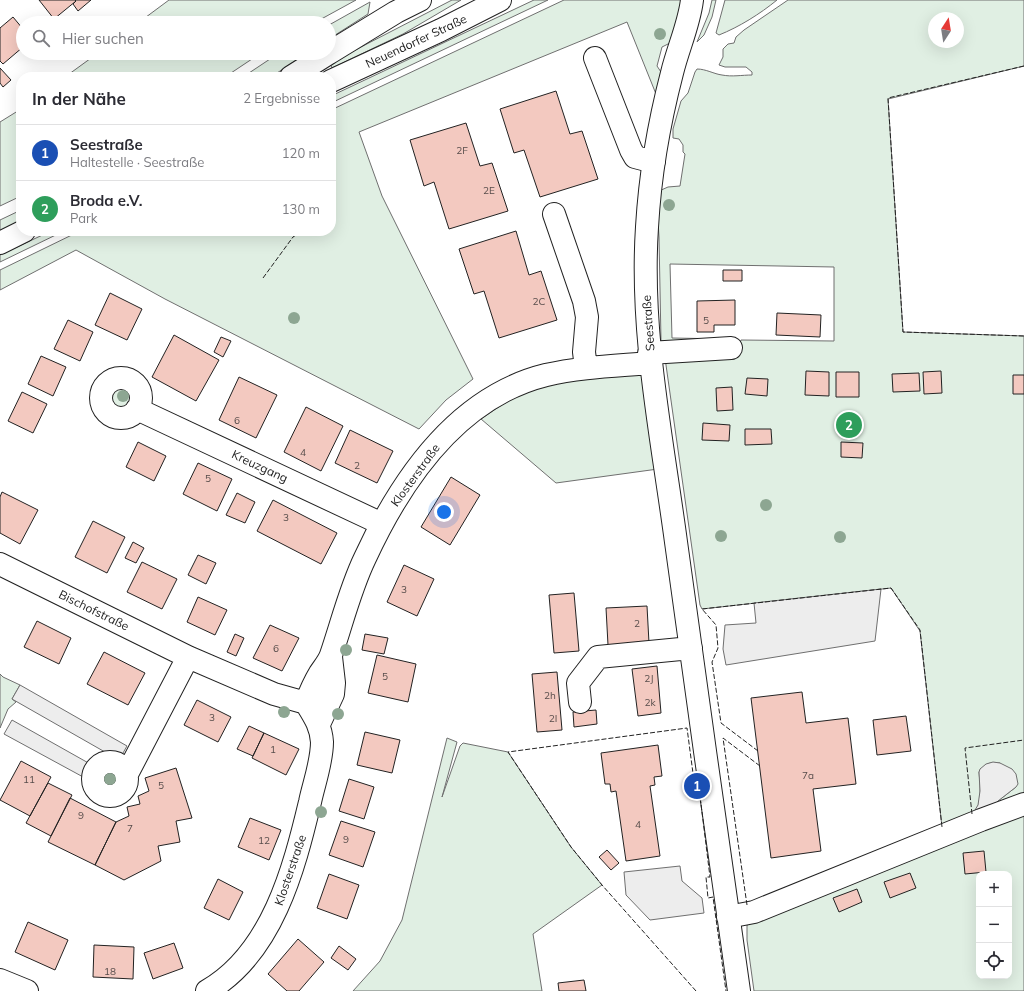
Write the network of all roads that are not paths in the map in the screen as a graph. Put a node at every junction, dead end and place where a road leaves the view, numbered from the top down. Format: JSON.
{"nodes":[{"id":1,"x":420,"y":0,"type":"edge"},
{"id":2,"x":500,"y":0,"type":"edge"},
{"id":3,"x":692,"y":0,"type":"edge"},
{"id":4,"x":336,"y":49,"type":"edge"},
{"id":5,"x":595,"y":58,"type":"dead end"},
{"id":6,"x":318,"y":60,"type":"edge"},
{"id":7,"x":298,"y":72,"type":"edge"},
{"id":8,"x":336,"y":79,"type":"edge"},
{"id":9,"x":654,"y":162,"type":"junction"},
{"id":10,"x":554,"y":214,"type":"dead end"},
{"id":11,"x":16,"y":235,"type":"edge"},
{"id":12,"x":0,"y":243,"type":"edge"},
{"id":13,"x":731,"y":348,"type":"dead end"},
{"id":14,"x":650,"y":358,"type":"junction"},
{"id":15,"x":586,"y":368,"type":"junction"},
{"id":16,"x":137,"y":409,"type":"dead end"},
{"id":17,"x":382,"y":524,"type":"junction"},
{"id":18,"x":0,"y":564,"type":"edge"},
{"id":19,"x":690,"y":648,"type":"junction"},
{"id":20,"x":188,"y":657,"type":"junction"},
{"id":21,"x":331,"y":657,"type":"junction"},
{"id":22,"x":580,"y":702,"type":"dead end"},
{"id":23,"x":306,"y":703,"type":"junction"},
{"id":24,"x":319,"y":724,"type":"junction"},
{"id":25,"x":126,"y":776,"type":"dead end"},
{"id":26,"x":1024,"y":804,"type":"edge"},
{"id":27,"x":728,"y":917,"type":"junction"},
{"id":28,"x":0,"y":980,"type":"edge"},
{"id":29,"x":27,"y":991,"type":"edge"},
{"id":30,"x":207,"y":991,"type":"edge"},
{"id":31,"x":739,"y":991,"type":"edge"}],
"edges":[{"from":1,"to":4,"type":"street"},
{"from":2,"to":8,"type":"street","name":"Neuendorfer Straße"},
{"from":3,"to":9,"type":"street","name":"Seestraße"},
{"from":5,"to":9,"type":"street"},
{"from":6,"to":7,"type":"street"},
{"from":9,"to":14,"type":"street","name":"Seestraße"},
{"from":10,"to":15,"type":"street"},
{"from":11,"to":12,"type":"street"},
{"from":13,"to":14,"type":"street","name":"Klosterstraße"},
{"from":14,"to":15,"type":"street","name":"Klosterstraße"},
{"from":14,"to":19,"type":"street","name":"Seestraße"},
{"from":15,"to":17,"type":"street","name":"Klosterstraße"},
{"from":16,"to":17,"type":"street","name":"Kreuzgang"},
{"from":17,"to":21,"type":"street","name":"Klosterstraße"},
{"from":18,"to":20,"type":"street","name":"Bischofstraße"},
{"from":19,"to":22,"type":"street"},
{"from":19,"to":27,"type":"street","name":"Seestraße"},
{"from":20,"to":23,"type":"street","name":"Bischofstraße"},
{"from":20,"to":25,"type":"street"},
{"from":21,"to":23,"type":"street","name":"Klosterstraße"},
{"from":21,"to":24,"type":"street","name":"Klosterstraße"},
{"from":23,"to":24,"type":"street","name":"Klosterstraße"},
{"from":24,"to":30,"type":"street","name":"Klosterstraße"},
{"from":26,"to":27,"type":"street"},
{"from":27,"to":31,"type":"street","name":"Seestraße"},
{"from":28,"to":29,"type":"street"}]}
